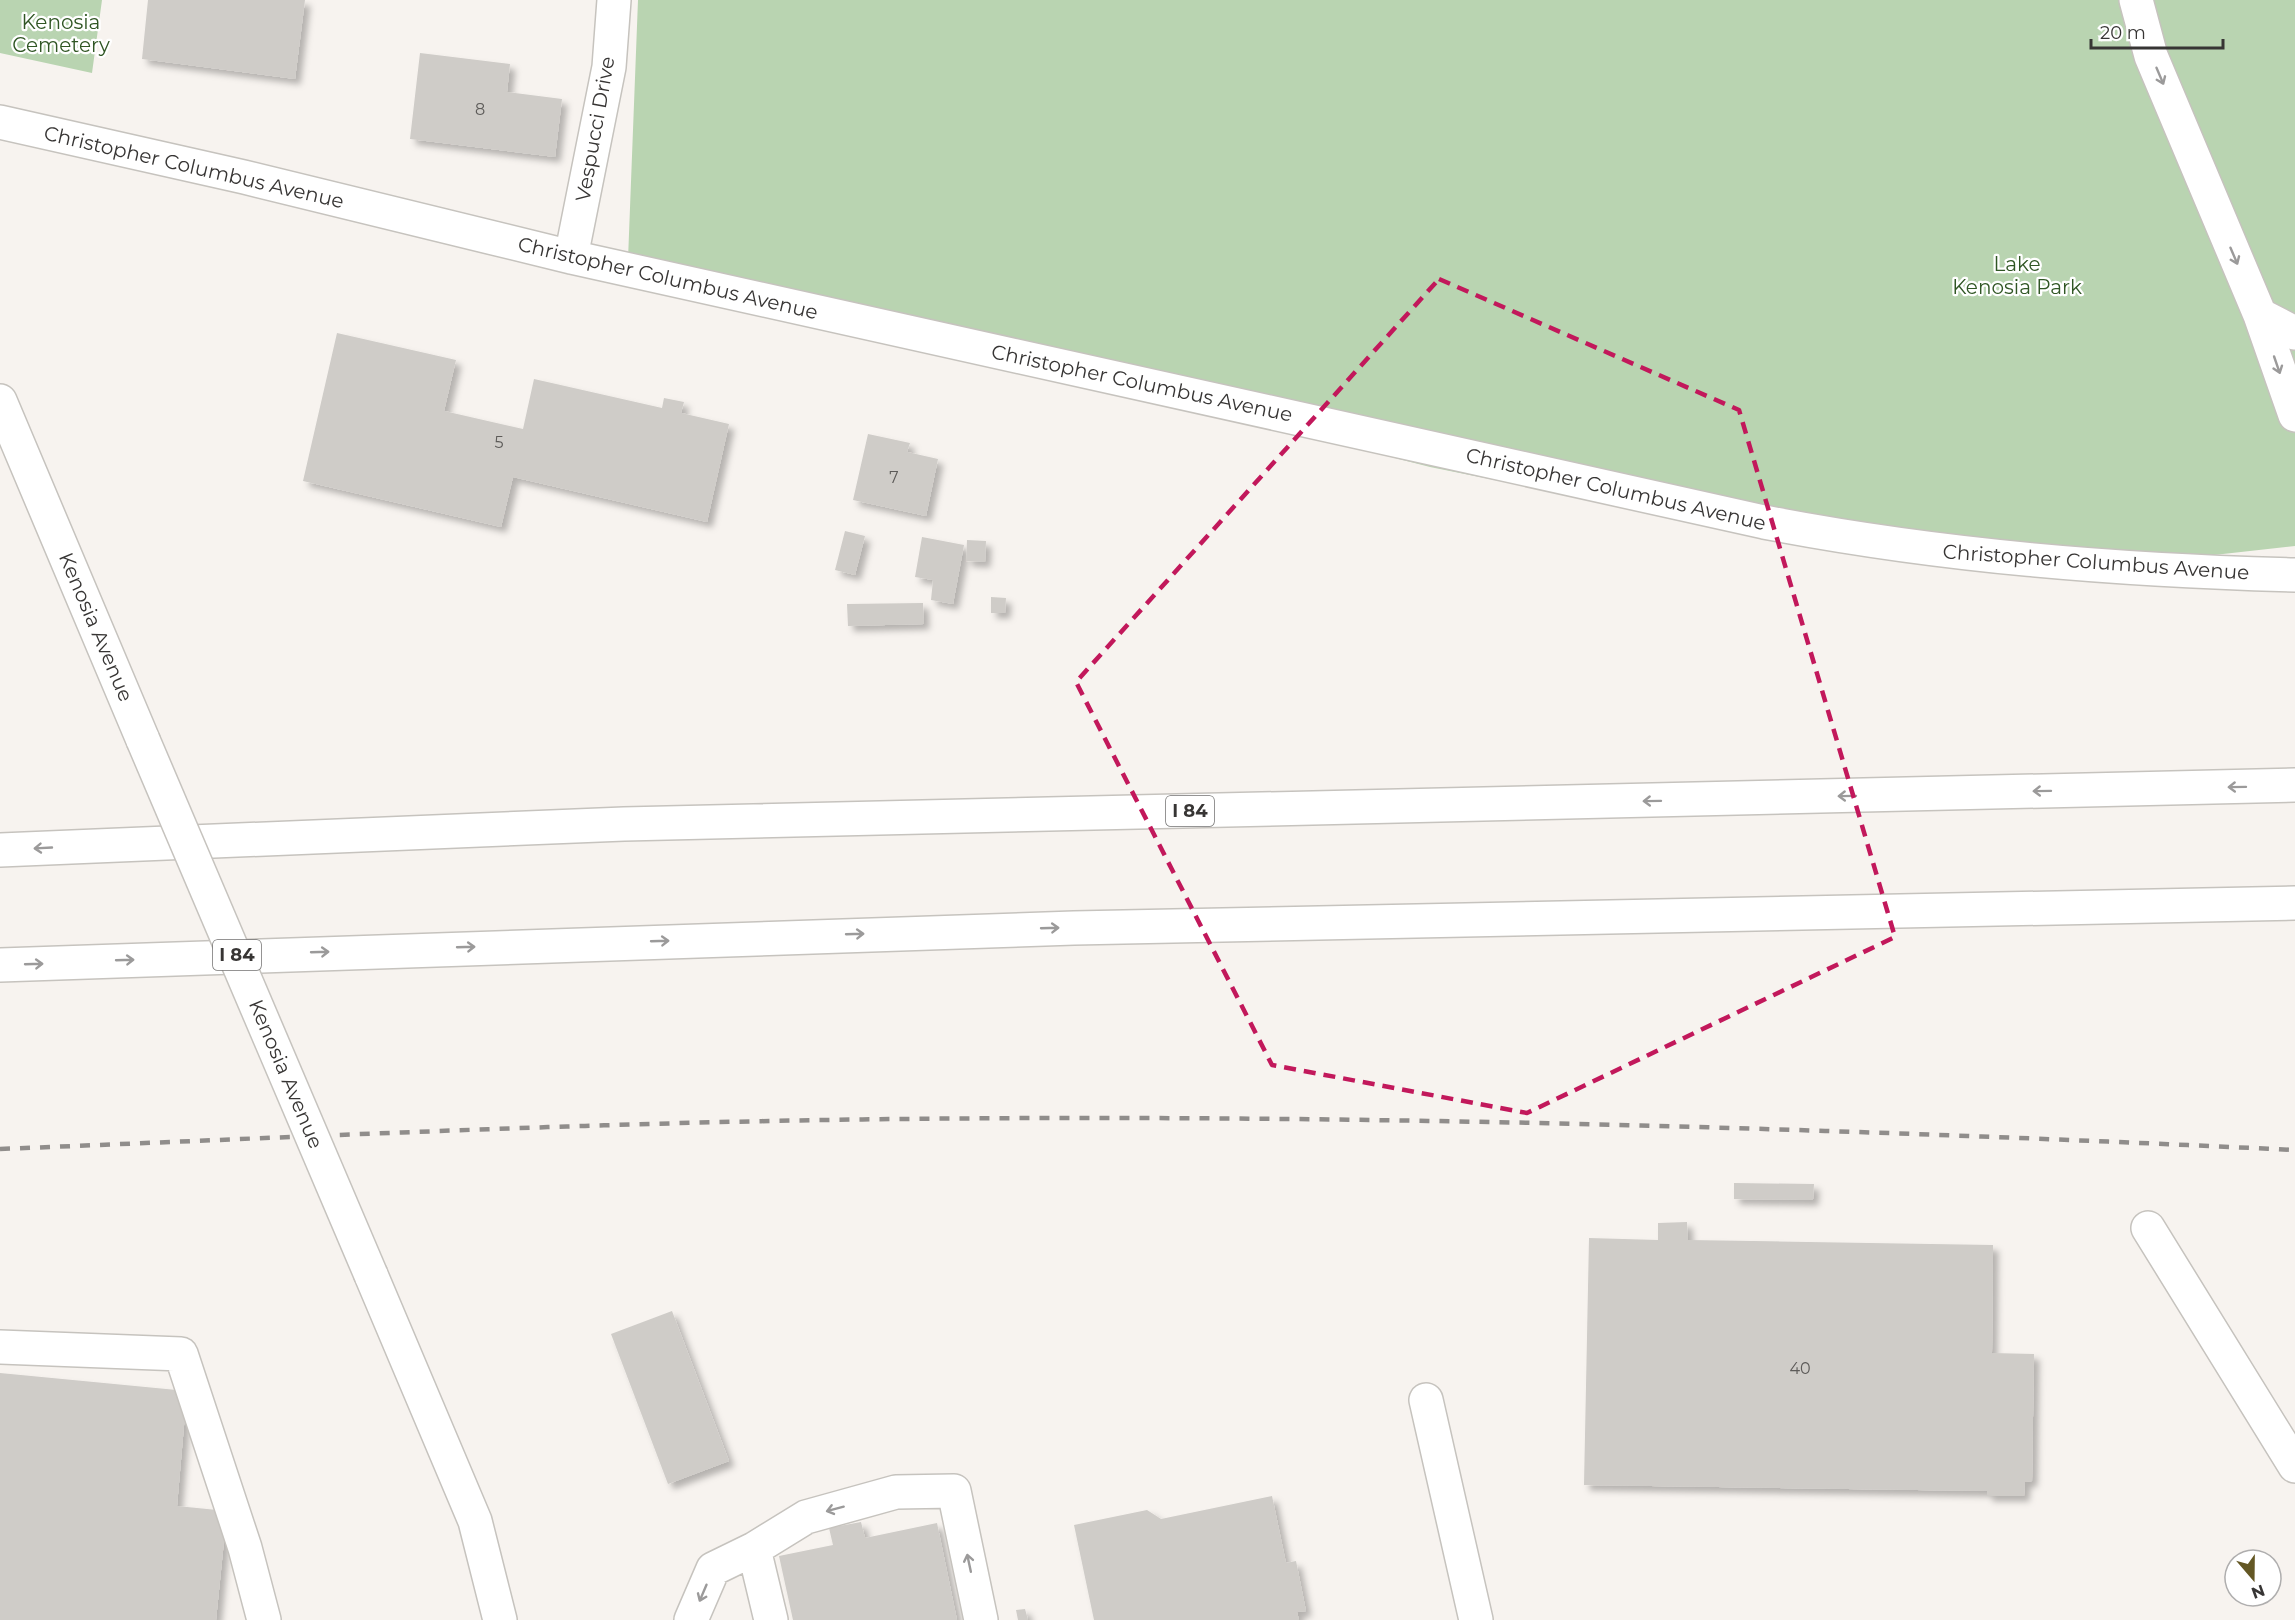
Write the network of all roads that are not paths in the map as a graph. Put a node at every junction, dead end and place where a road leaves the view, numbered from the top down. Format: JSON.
{"nodes":[{"id":1,"x":614,"y":0,"type":"edge"},
{"id":2,"x":2136,"y":0,"type":"edge"},
{"id":3,"x":0,"y":122,"type":"edge"},
{"id":4,"x":571,"y":257,"type":"junction"},
{"id":5,"x":2260,"y":315,"type":"junction"},
{"id":6,"x":2295,"y":333,"type":"edge"},
{"id":7,"x":0,"y":401,"type":"edge"},
{"id":8,"x":2295,"y":415,"type":"edge"},
{"id":9,"x":2295,"y":575,"type":"edge"},
{"id":10,"x":2295,"y":786,"type":"edge"},
{"id":11,"x":0,"y":850,"type":"edge"},
{"id":12,"x":2295,"y":903,"type":"edge"},
{"id":13,"x":0,"y":965,"type":"edge"},
{"id":14,"x":2148,"y":1228,"type":"dead end"},
{"id":15,"x":0,"y":1347,"type":"edge"},
{"id":16,"x":1426,"y":1400,"type":"dead end"},
{"id":17,"x":2295,"y":1466,"type":"edge"},
{"id":18,"x":754,"y":1549,"type":"junction"},
{"id":19,"x":264,"y":1620,"type":"edge"},
{"id":20,"x":500,"y":1620,"type":"edge"},
{"id":21,"x":691,"y":1620,"type":"edge"},
{"id":22,"x":771,"y":1620,"type":"edge"},
{"id":23,"x":981,"y":1620,"type":"edge"},
{"id":24,"x":1476,"y":1620,"type":"edge"}],
"edges":[{"from":1,"to":4,"type":"main road","name":"Vespucci Drive"},
{"from":2,"to":5,"type":"main road","one_way":true},
{"from":3,"to":4,"type":"main road","name":"Christopher Columbus Avenue"},
{"from":4,"to":9,"type":"main road","name":"Christopher Columbus Avenue"},
{"from":5,"to":6,"type":"main road"},
{"from":5,"to":8,"type":"main road","one_way":true},
{"from":7,"to":20,"type":"main road","name":"Kenosia Avenue","bridge":true},
{"from":10,"to":11,"type":"main road","number":"I 84","one_way":true},
{"from":13,"to":12,"type":"main road","number":"I 84","one_way":true},
{"from":14,"to":17,"type":"main road"},
{"from":15,"to":19,"type":"main road"},
{"from":16,"to":24,"type":"main road"},
{"from":18,"to":21,"type":"main road","one_way":true},
{"from":18,"to":22,"type":"main road"},
{"from":23,"to":18,"type":"main road","one_way":true}]}
